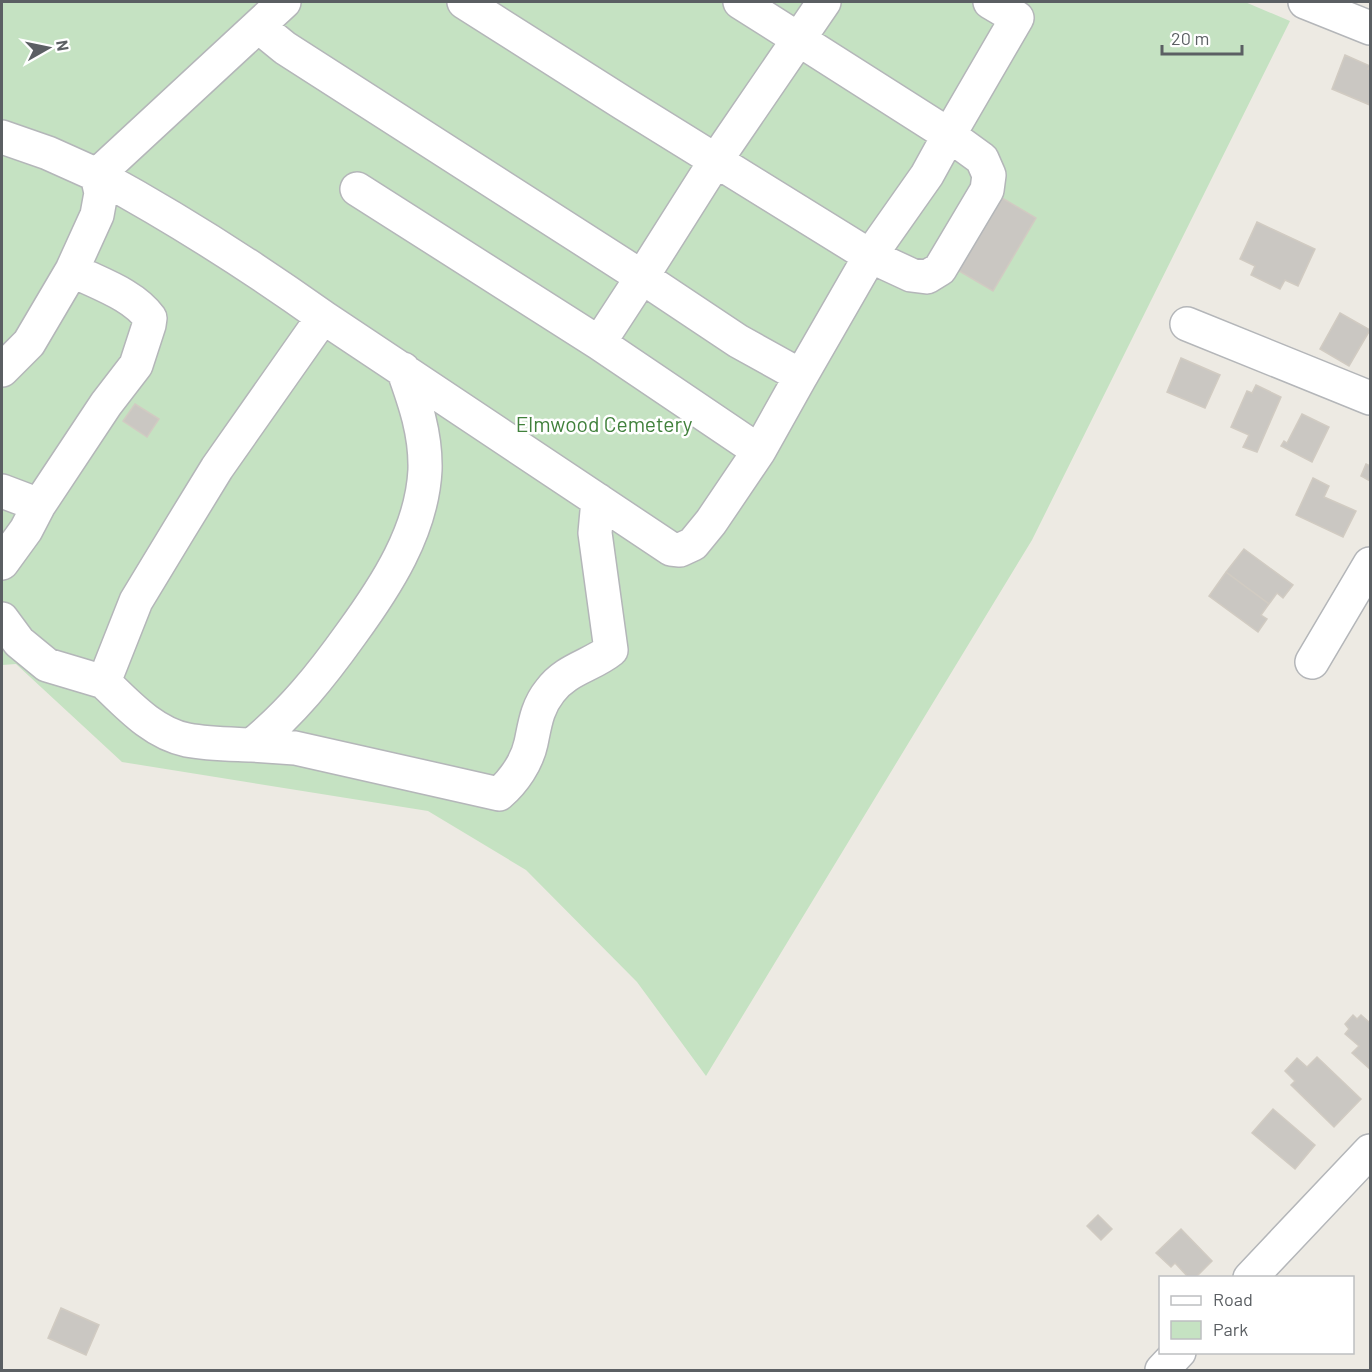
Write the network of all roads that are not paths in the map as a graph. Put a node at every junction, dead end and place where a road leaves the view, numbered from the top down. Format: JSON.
{"nodes":[{"id":1,"x":284,"y":2,"type":"edge"},
{"id":2,"x":464,"y":2,"type":"edge"},
{"id":3,"x":740,"y":2,"type":"edge"},
{"id":4,"x":824,"y":2,"type":"edge"},
{"id":5,"x":990,"y":2,"type":"edge"},
{"id":6,"x":1311,"y":3,"type":"edge"},
{"id":7,"x":258,"y":26,"type":"junction"},
{"id":8,"x":1371,"y":28,"type":"edge"},
{"id":9,"x":800,"y":40,"type":"junction"},
{"id":10,"x":949,"y":135,"type":"junction"},
{"id":11,"x":2,"y":136,"type":"edge"},
{"id":12,"x":716,"y":160,"type":"junction"},
{"id":13,"x":97,"y":175,"type":"junction"},
{"id":14,"x":357,"y":189,"type":"dead end"},
{"id":15,"x":870,"y":256,"type":"junction"},
{"id":16,"x":72,"y":270,"type":"junction"},
{"id":17,"x":642,"y":277,"type":"junction"},
{"id":18,"x":323,"y":317,"type":"junction"},
{"id":19,"x":1187,"y":324,"type":"dead end"},
{"id":20,"x":599,"y":343,"type":"junction"},
{"id":21,"x":403,"y":369,"type":"junction"},
{"id":22,"x":2,"y":370,"type":"edge"},
{"id":23,"x":801,"y":376,"type":"junction"},
{"id":24,"x":1371,"y":398,"type":"edge"},
{"id":25,"x":759,"y":452,"type":"junction"},
{"id":26,"x":2,"y":491,"type":"edge"},
{"id":27,"x":598,"y":500,"type":"junction"},
{"id":28,"x":39,"y":505,"type":"junction"},
{"id":29,"x":2,"y":563,"type":"edge"},
{"id":30,"x":1371,"y":564,"type":"edge"},
{"id":31,"x":2,"y":619,"type":"edge"},
{"id":32,"x":1312,"y":662,"type":"dead end"},
{"id":33,"x":104,"y":682,"type":"junction"},
{"id":34,"x":252,"y":745,"type":"junction"},
{"id":35,"x":1371,"y":1151,"type":"edge"},
{"id":36,"x":1252,"y":1276,"type":"edge"},
{"id":37,"x":1178,"y":1354,"type":"edge"},
{"id":38,"x":1162,"y":1371,"type":"edge"}],
"edges":[{"from":1,"to":7,"type":"street"},
{"from":2,"to":12,"type":"street"},
{"from":3,"to":9,"type":"street"},
{"from":4,"to":9,"type":"street"},
{"from":5,"to":10,"type":"street"},
{"from":6,"to":8,"type":"street"},
{"from":7,"to":13,"type":"street"},
{"from":7,"to":17,"type":"street"},
{"from":9,"to":10,"type":"street"},
{"from":9,"to":12,"type":"street"},
{"from":10,"to":15,"type":"street"},
{"from":10,"to":15,"type":"street"},
{"from":11,"to":13,"type":"street"},
{"from":12,"to":15,"type":"street"},
{"from":12,"to":17,"type":"street"},
{"from":13,"to":16,"type":"street"},
{"from":13,"to":18,"type":"street"},
{"from":14,"to":20,"type":"street"},
{"from":15,"to":23,"type":"street"},
{"from":16,"to":22,"type":"street"},
{"from":16,"to":28,"type":"street"},
{"from":17,"to":20,"type":"street"},
{"from":17,"to":23,"type":"street"},
{"from":18,"to":21,"type":"street"},
{"from":18,"to":33,"type":"street"},
{"from":19,"to":24,"type":"street"},
{"from":20,"to":25,"type":"street"},
{"from":21,"to":27,"type":"street"},
{"from":21,"to":34,"type":"street"},
{"from":23,"to":25,"type":"street"},
{"from":25,"to":27,"type":"street"},
{"from":26,"to":28,"type":"street"},
{"from":27,"to":34,"type":"street"},
{"from":28,"to":29,"type":"street"},
{"from":30,"to":32,"type":"street"},
{"from":31,"to":33,"type":"street"},
{"from":33,"to":34,"type":"street"},
{"from":35,"to":36,"type":"street"},
{"from":37,"to":38,"type":"street"}]}
